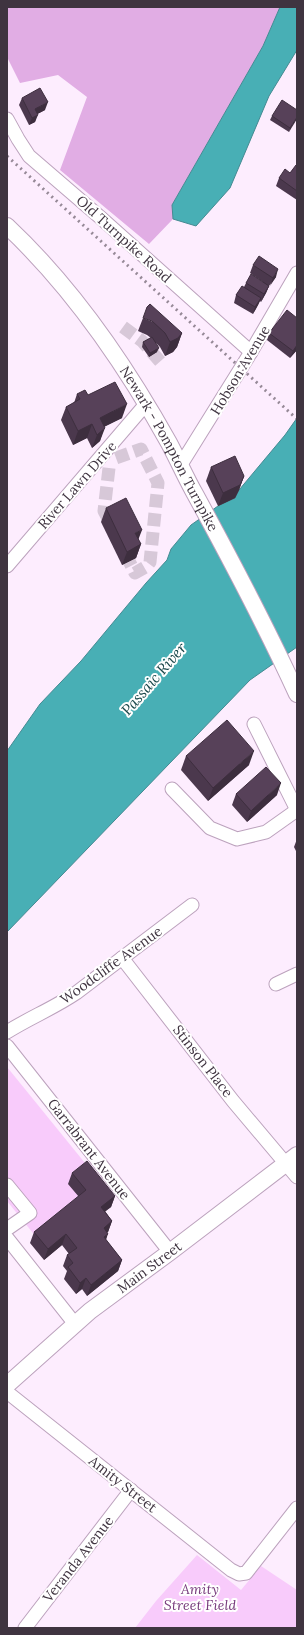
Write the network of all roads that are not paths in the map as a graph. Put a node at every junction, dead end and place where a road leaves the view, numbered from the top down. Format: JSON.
{"nodes":[{"id":1,"x":7,"y":119,"type":"edge"},
{"id":2,"x":7,"y":226,"type":"edge"},
{"id":3,"x":297,"y":273,"type":"edge"},
{"id":4,"x":251,"y":352,"type":"junction"},
{"id":5,"x":146,"y":404,"type":"junction"},
{"id":6,"x":180,"y":466,"type":"junction"},
{"id":7,"x":7,"y":566,"type":"edge"},
{"id":8,"x":297,"y":693,"type":"edge"},
{"id":9,"x":254,"y":724,"type":"dead end"},
{"id":10,"x":172,"y":789,"type":"dead end"},
{"id":11,"x":297,"y":810,"type":"edge"},
{"id":12,"x":192,"y":905,"type":"dead end"},
{"id":13,"x":122,"y":958,"type":"junction"},
{"id":14,"x":297,"y":974,"type":"edge"},
{"id":15,"x":276,"y":984,"type":"dead end"},
{"id":16,"x":7,"y":1032,"type":"edge"},
{"id":17,"x":7,"y":1046,"type":"edge"},
{"id":18,"x":291,"y":1160,"type":"edge"},
{"id":19,"x":297,"y":1177,"type":"edge"},
{"id":20,"x":7,"y":1185,"type":"edge"},
{"id":21,"x":7,"y":1229,"type":"edge"},
{"id":22,"x":7,"y":1238,"type":"edge"},
{"id":23,"x":170,"y":1252,"type":"junction"},
{"id":24,"x":75,"y":1324,"type":"junction"},
{"id":25,"x":7,"y":1385,"type":"edge"},
{"id":26,"x":7,"y":1392,"type":"edge"},
{"id":27,"x":131,"y":1490,"type":"junction"},
{"id":28,"x":297,"y":1508,"type":"edge"},
{"id":29,"x":25,"y":1628,"type":"edge"}],
"edges":[{"from":1,"to":4,"type":"street","name":"Old Turnpike Road"},
{"from":2,"to":5,"type":"main road","name":"Newark - Pompton Turnpike"},
{"from":3,"to":4,"type":"street","name":"Hobson Avenue"},
{"from":4,"to":6,"type":"street","name":"Hobson Avenue"},
{"from":5,"to":6,"type":"main road","name":"Newark - Pompton Turnpike"},
{"from":5,"to":7,"type":"street","name":"River Lawn Drive"},
{"from":6,"to":8,"type":"main road","name":"Newark - Pompton Turnpike"},
{"from":9,"to":11,"type":"street"},
{"from":10,"to":11,"type":"street"},
{"from":12,"to":13,"type":"street","name":"Woodcliffe Avenue"},
{"from":13,"to":16,"type":"street","name":"Woodcliffe Avenue"},
{"from":13,"to":18,"type":"street","name":"Stinson Place"},
{"from":14,"to":15,"type":"street"},
{"from":17,"to":23,"type":"street","name":"Garrabrant Avenue"},
{"from":18,"to":19,"type":"street","name":"Stinson Place"},
{"from":18,"to":23,"type":"main road","name":"Main Street"},
{"from":20,"to":21,"type":"street"},
{"from":22,"to":24,"type":"street"},
{"from":23,"to":24,"type":"main road","name":"Main Street"},
{"from":24,"to":25,"type":"main road","name":"Main Street"},
{"from":26,"to":27,"type":"street","name":"Amity Street"},
{"from":27,"to":28,"type":"street","name":"Amity Street"},
{"from":27,"to":29,"type":"street","name":"Veranda Avenue"}]}
